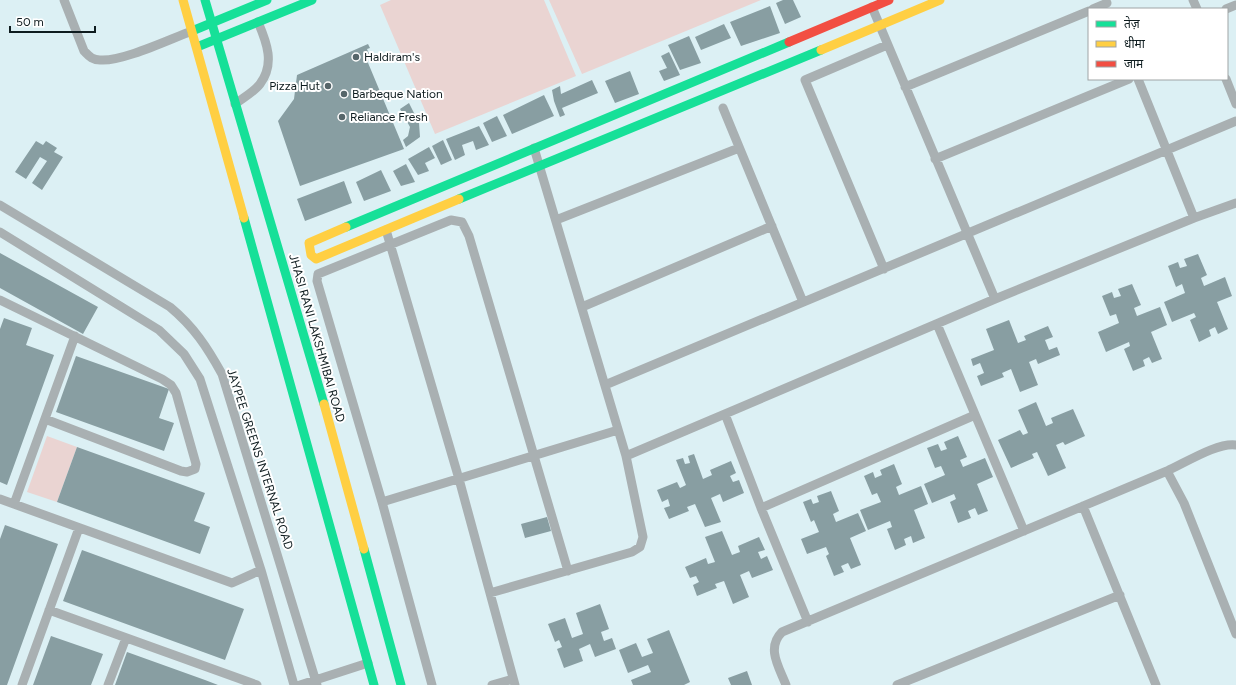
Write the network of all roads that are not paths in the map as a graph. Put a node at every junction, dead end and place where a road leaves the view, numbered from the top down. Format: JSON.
{"nodes":[{"id":1,"x":64,"y":0,"type":"edge"},
{"id":2,"x":183,"y":0,"type":"edge"},
{"id":3,"x":205,"y":0,"type":"edge"},
{"id":4,"x":267,"y":0,"type":"edge"},
{"id":5,"x":312,"y":0,"type":"edge"},
{"id":6,"x":889,"y":0,"type":"edge"},
{"id":7,"x":940,"y":0,"type":"edge"},
{"id":8,"x":1107,"y":4,"type":"edge"},
{"id":9,"x":872,"y":7,"type":"junction"},
{"id":10,"x":1096,"y":8,"type":"edge"},
{"id":11,"x":1088,"y":11,"type":"edge"},
{"id":12,"x":258,"y":22,"type":"junction"},
{"id":13,"x":212,"y":23,"type":"junction"},
{"id":14,"x":880,"y":26,"type":"junction"},
{"id":15,"x":192,"y":31,"type":"junction"},
{"id":16,"x":216,"y":39,"type":"junction"},
{"id":17,"x":887,"y":45,"type":"junction"},
{"id":18,"x":197,"y":47,"type":"junction"},
{"id":19,"x":1127,"y":80,"type":"edge"},
{"id":20,"x":1138,"y":80,"type":"edge"},
{"id":21,"x":1226,"y":80,"type":"edge"},
{"id":22,"x":905,"y":87,"type":"junction"},
{"id":23,"x":235,"y":104,"type":"junction"},
{"id":24,"x":1236,"y":104,"type":"edge"},
{"id":25,"x":723,"y":108,"type":"dead end"},
{"id":26,"x":1236,"y":121,"type":"edge"},
{"id":27,"x":534,"y":148,"type":"junction"},
{"id":28,"x":739,"y":148,"type":"junction"},
{"id":29,"x":1167,"y":150,"type":"junction"},
{"id":30,"x":935,"y":159,"type":"junction"},
{"id":31,"x":540,"y":165,"type":"junction"},
{"id":32,"x":1236,"y":203,"type":"edge"},
{"id":33,"x":0,"y":205,"type":"edge"},
{"id":34,"x":1194,"y":218,"type":"junction"},
{"id":35,"x":556,"y":220,"type":"junction"},
{"id":36,"x":772,"y":226,"type":"junction"},
{"id":37,"x":386,"y":230,"type":"junction"},
{"id":38,"x":0,"y":232,"type":"edge"},
{"id":39,"x":967,"y":234,"type":"junction"},
{"id":40,"x":390,"y":244,"type":"junction"},
{"id":41,"x":884,"y":269,"type":"junction"},
{"id":42,"x":995,"y":299,"type":"junction"},
{"id":43,"x":0,"y":300,"type":"edge"},
{"id":44,"x":803,"y":302,"type":"junction"},
{"id":45,"x":582,"y":307,"type":"junction"},
{"id":46,"x":937,"y":324,"type":"junction"},
{"id":47,"x":75,"y":336,"type":"junction"},
{"id":48,"x":605,"y":385,"type":"junction"},
{"id":49,"x":724,"y":414,"type":"junction"},
{"id":50,"x":975,"y":416,"type":"junction"},
{"id":51,"x":45,"y":419,"type":"junction"},
{"id":52,"x":618,"y":430,"type":"junction"},
{"id":53,"x":1236,"y":445,"type":"edge"},
{"id":54,"x":626,"y":456,"type":"junction"},
{"id":55,"x":534,"y":457,"type":"junction"},
{"id":56,"x":1167,"y":471,"type":"junction"},
{"id":57,"x":459,"y":479,"type":"junction"},
{"id":58,"x":382,"y":502,"type":"junction"},
{"id":59,"x":1,"y":503,"type":"edge"},
{"id":60,"x":14,"y":504,"type":"junction"},
{"id":61,"x":1084,"y":506,"type":"junction"},
{"id":62,"x":761,"y":508,"type":"junction"},
{"id":63,"x":79,"y":528,"type":"junction"},
{"id":64,"x":1024,"y":531,"type":"junction"},
{"id":65,"x":261,"y":570,"type":"junction"},
{"id":66,"x":568,"y":571,"type":"junction"},
{"id":67,"x":490,"y":593,"type":"junction"},
{"id":68,"x":1120,"y":594,"type":"junction"},
{"id":69,"x":49,"y":610,"type":"junction"},
{"id":70,"x":808,"y":622,"type":"junction"},
{"id":71,"x":1236,"y":634,"type":"edge"},
{"id":72,"x":126,"y":638,"type":"junction"},
{"id":73,"x":368,"y":663,"type":"junction"},
{"id":74,"x":316,"y":682,"type":"edge"},
{"id":75,"x":514,"y":682,"type":"edge"},
{"id":76,"x":22,"y":685,"type":"edge"},
{"id":77,"x":108,"y":685,"type":"edge"},
{"id":78,"x":257,"y":685,"type":"edge"},
{"id":79,"x":294,"y":685,"type":"edge"},
{"id":80,"x":300,"y":685,"type":"edge"},
{"id":81,"x":374,"y":685,"type":"edge"},
{"id":82,"x":401,"y":685,"type":"edge"},
{"id":83,"x":432,"y":685,"type":"edge"},
{"id":84,"x":492,"y":685,"type":"edge"},
{"id":85,"x":786,"y":685,"type":"edge"},
{"id":86,"x":897,"y":685,"type":"edge"},
{"id":87,"x":1156,"y":685,"type":"edge"}],
"edges":[{"from":1,"to":15,"type":"street"},
{"from":2,"to":15,"type":"street"},
{"from":3,"to":13,"type":"street","name":"JHASI RANI LAKSHMIBAI ROAD"},
{"from":4,"to":13,"type":"street"},
{"from":5,"to":12,"type":"street"},
{"from":6,"to":9,"type":"street"},
{"from":7,"to":14,"type":"street"},
{"from":8,"to":10,"type":"street"},
{"from":9,"to":14,"type":"street"},
{"from":9,"to":27,"type":"street"},
{"from":11,"to":22,"type":"street"},
{"from":12,"to":16,"type":"street"},
{"from":12,"to":23,"type":"street"},
{"from":13,"to":15,"type":"street"},
{"from":13,"to":16,"type":"street","name":"JHASI RANI LAKSHMIBAI ROAD"},
{"from":14,"to":17,"type":"street"},
{"from":14,"to":31,"type":"street"},
{"from":15,"to":18,"type":"street"},
{"from":16,"to":18,"type":"street"},
{"from":16,"to":23,"type":"street","name":"JHASI RANI LAKSHMIBAI ROAD"},
{"from":17,"to":22,"type":"street"},
{"from":17,"to":41,"type":"street"},
{"from":18,"to":73,"type":"street"},
{"from":19,"to":30,"type":"street"},
{"from":20,"to":29,"type":"street"},
{"from":21,"to":24,"type":"street"},
{"from":22,"to":30,"type":"street"},
{"from":23,"to":82,"type":"street","name":"JHASI RANI LAKSHMIBAI ROAD"},
{"from":25,"to":28,"type":"street"},
{"from":26,"to":29,"type":"street"},
{"from":27,"to":31,"type":"street"},
{"from":27,"to":37,"type":"street"},
{"from":28,"to":35,"type":"street"},
{"from":28,"to":36,"type":"street"},
{"from":29,"to":34,"type":"street"},
{"from":29,"to":39,"type":"street"},
{"from":30,"to":39,"type":"street"},
{"from":31,"to":35,"type":"street"},
{"from":31,"to":37,"type":"street"},
{"from":32,"to":34,"type":"street"},
{"from":33,"to":74,"type":"street","name":"JAYPEE GREENS INTERNAL ROAD"},
{"from":34,"to":42,"type":"street"},
{"from":35,"to":45,"type":"street"},
{"from":36,"to":44,"type":"street"},
{"from":36,"to":45,"type":"street"},
{"from":37,"to":40,"type":"street"},
{"from":38,"to":65,"type":"street"},
{"from":39,"to":41,"type":"street"},
{"from":39,"to":42,"type":"street"},
{"from":40,"to":55,"type":"street"},
{"from":40,"to":57,"type":"street"},
{"from":40,"to":58,"type":"street"},
{"from":41,"to":44,"type":"street"},
{"from":42,"to":46,"type":"street"},
{"from":43,"to":47,"type":"street"},
{"from":44,"to":48,"type":"street"},
{"from":45,"to":48,"type":"street"},
{"from":46,"to":49,"type":"street"},
{"from":46,"to":50,"type":"street"},
{"from":47,"to":51,"type":"street"},
{"from":47,"to":51,"type":"street"},
{"from":48,"to":52,"type":"street"},
{"from":49,"to":54,"type":"street"},
{"from":49,"to":62,"type":"street"},
{"from":50,"to":62,"type":"street"},
{"from":50,"to":64,"type":"street"},
{"from":51,"to":60,"type":"street"},
{"from":52,"to":54,"type":"street"},
{"from":52,"to":55,"type":"street"},
{"from":53,"to":56,"type":"street"},
{"from":54,"to":66,"type":"street"},
{"from":55,"to":57,"type":"street"},
{"from":55,"to":66,"type":"street"},
{"from":56,"to":61,"type":"street"},
{"from":56,"to":71,"type":"street"},
{"from":57,"to":58,"type":"street"},
{"from":57,"to":67,"type":"street"},
{"from":58,"to":83,"type":"street"},
{"from":59,"to":60,"type":"street"},
{"from":60,"to":63,"type":"street"},
{"from":61,"to":64,"type":"street"},
{"from":61,"to":68,"type":"street"},
{"from":62,"to":70,"type":"street"},
{"from":63,"to":65,"type":"street"},
{"from":63,"to":69,"type":"street"},
{"from":64,"to":70,"type":"street"},
{"from":65,"to":79,"type":"street"},
{"from":66,"to":67,"type":"street"},
{"from":67,"to":75,"type":"street"},
{"from":68,"to":86,"type":"street"},
{"from":68,"to":87,"type":"street"},
{"from":69,"to":72,"type":"street"},
{"from":69,"to":76,"type":"street"},
{"from":70,"to":85,"type":"street"},
{"from":72,"to":77,"type":"street"},
{"from":72,"to":78,"type":"street"},
{"from":73,"to":74,"type":"street"},
{"from":73,"to":81,"type":"street"},
{"from":74,"to":80,"type":"street"},
{"from":75,"to":84,"type":"street"}]}
